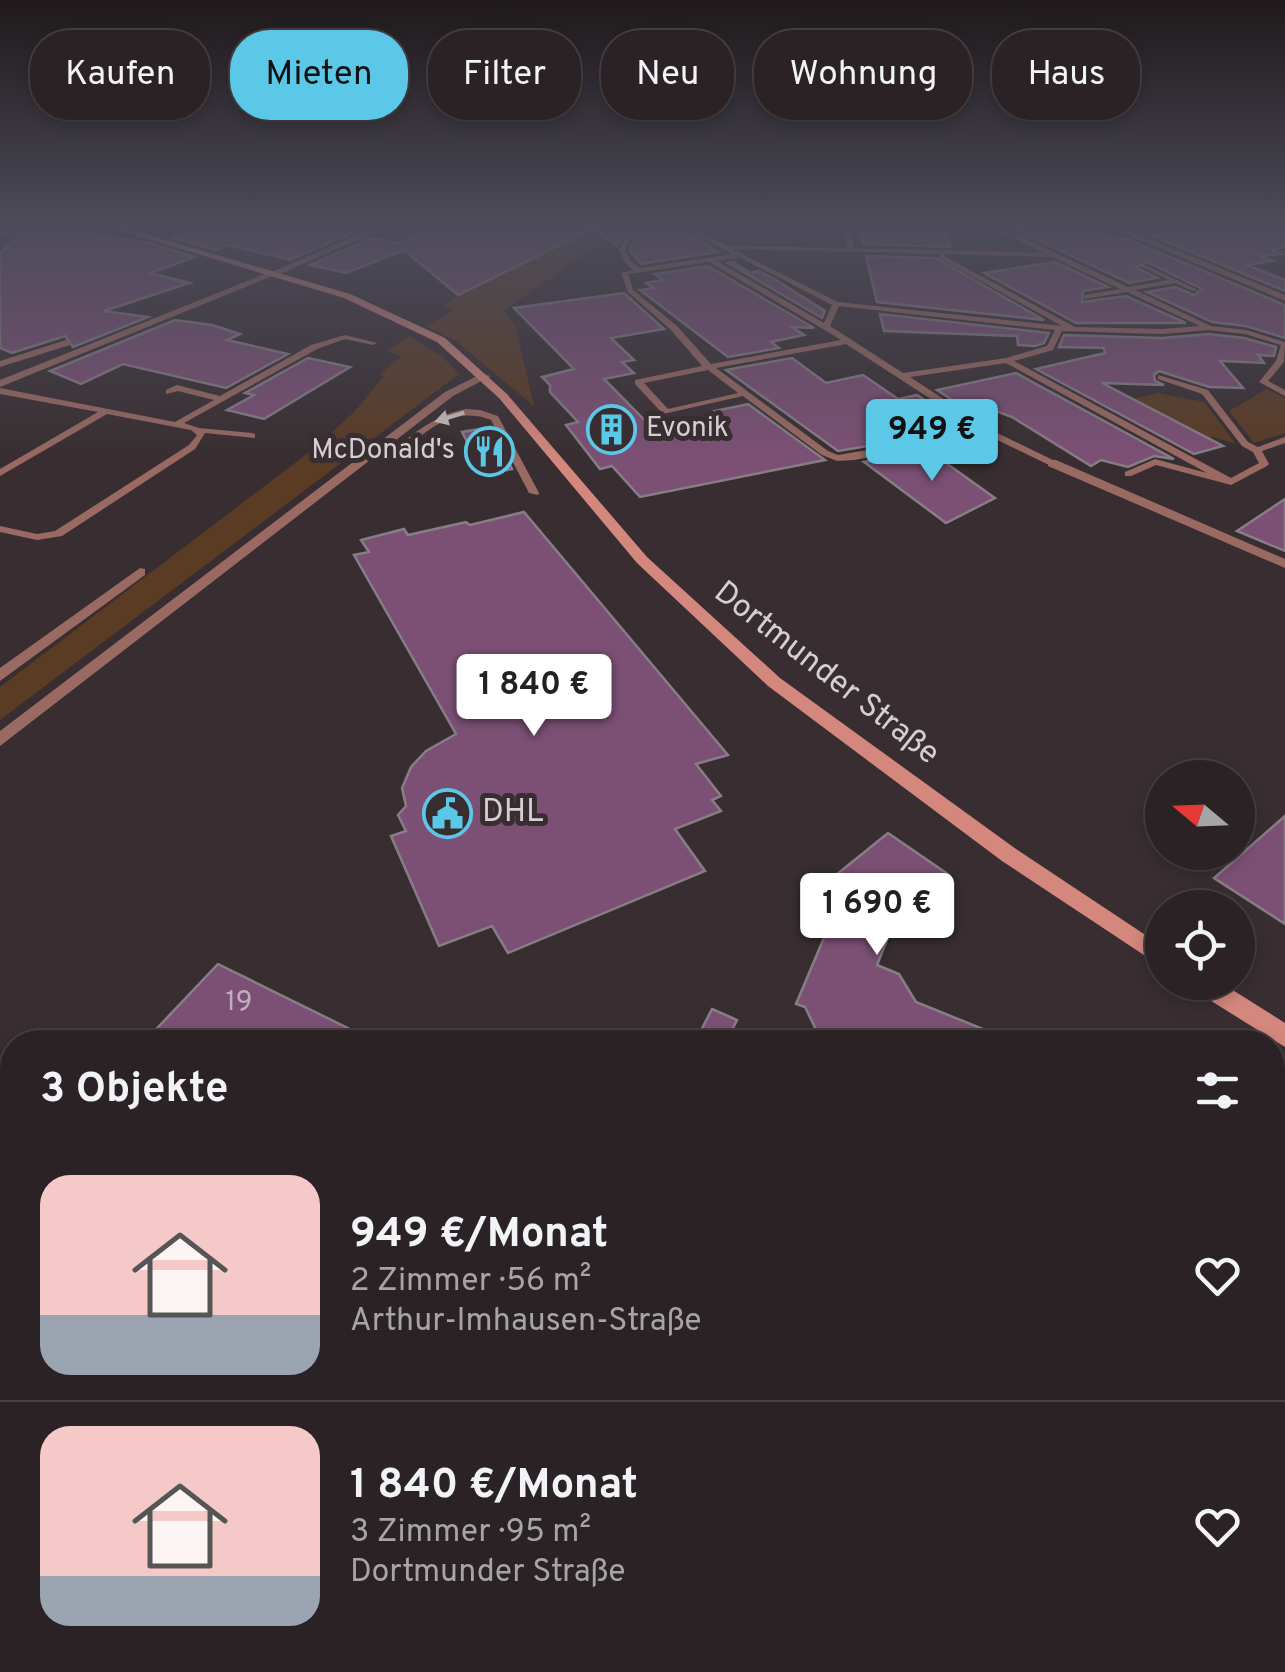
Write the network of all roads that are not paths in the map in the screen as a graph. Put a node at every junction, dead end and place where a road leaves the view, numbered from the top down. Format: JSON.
{"nodes":[{"id":1,"x":163,"y":305,"type":"edge"},
{"id":2,"x":196,"y":305,"type":"edge"},
{"id":3,"x":363,"y":305,"type":"edge"},
{"id":4,"x":646,"y":305,"type":"edge"},
{"id":5,"x":788,"y":305,"type":"edge"},
{"id":6,"x":836,"y":305,"type":"edge"},
{"id":7,"x":845,"y":305,"type":"edge"},
{"id":8,"x":1030,"y":305,"type":"edge"},
{"id":9,"x":1158,"y":305,"type":"edge"},
{"id":10,"x":145,"y":312,"type":"dead end"},
{"id":11,"x":826,"y":327,"type":"junction"},
{"id":12,"x":1208,"y":328,"type":"junction"},
{"id":13,"x":1059,"y":330,"type":"junction"},
{"id":14,"x":1076,"y":330,"type":"junction"},
{"id":15,"x":82,"y":336,"type":"dead end"},
{"id":16,"x":848,"y":340,"type":"junction"},
{"id":17,"x":373,"y":343,"type":"dead end"},
{"id":18,"x":1285,"y":344,"type":"edge"},
{"id":19,"x":20,"y":358,"type":"junction"},
{"id":20,"x":1007,"y":360,"type":"junction"},
{"id":21,"x":0,"y":364,"type":"edge"},
{"id":22,"x":706,"y":364,"type":"junction"},
{"id":23,"x":903,"y":376,"type":"junction"},
{"id":24,"x":1161,"y":377,"type":"dead end"},
{"id":25,"x":164,"y":378,"type":"dead end"},
{"id":26,"x":491,"y":382,"type":"junction"},
{"id":27,"x":0,"y":384,"type":"edge"},
{"id":28,"x":1285,"y":393,"type":"edge"},
{"id":29,"x":743,"y":394,"type":"junction"},
{"id":30,"x":222,"y":399,"type":"junction"},
{"id":31,"x":85,"y":408,"type":"junction"},
{"id":32,"x":106,"y":412,"type":"junction"},
{"id":33,"x":72,"y":413,"type":"dead end"},
{"id":34,"x":174,"y":424,"type":"junction"},
{"id":35,"x":200,"y":430,"type":"junction"},
{"id":36,"x":988,"y":432,"type":"junction"},
{"id":37,"x":252,"y":436,"type":"dead end"},
{"id":38,"x":1285,"y":440,"type":"edge"},
{"id":39,"x":1257,"y":450,"type":"junction"},
{"id":40,"x":394,"y":460,"type":"dead end"},
{"id":41,"x":1052,"y":463,"type":"joint"},
{"id":42,"x":0,"y":474,"type":"edge"},
{"id":43,"x":1128,"y":474,"type":"dead end"},
{"id":44,"x":1230,"y":482,"type":"junction"},
{"id":45,"x":534,"y":493,"type":"dead end"},
{"id":46,"x":0,"y":528,"type":"edge"},
{"id":47,"x":1285,"y":564,"type":"edge"},
{"id":48,"x":140,"y":572,"type":"dead end"},
{"id":49,"x":0,"y":676,"type":"edge"},
{"id":50,"x":0,"y":740,"type":"edge"},
{"id":51,"x":1145,"y":947,"type":"edge"},
{"id":52,"x":1228,"y":1000,"type":"edge"},
{"id":53,"x":1276,"y":1030,"type":"edge"}],
"edges":[{"from":1,"to":10,"type":"street"},
{"from":2,"to":27,"type":"street"},
{"from":3,"to":26,"type":"main road","name":"Dortmunder Straße"},
{"from":4,"to":22,"type":"lane"},
{"from":5,"to":11,"type":"lane"},
{"from":6,"to":11,"type":"lane"},
{"from":7,"to":13,"type":"lane"},
{"from":8,"to":14,"type":"lane"},
{"from":9,"to":12,"type":"lane"},
{"from":11,"to":16,"type":"lane"},
{"from":12,"to":14,"type":"lane"},
{"from":12,"to":18,"type":"lane"},
{"from":13,"to":14,"type":"lane"},
{"from":13,"to":20,"type":"lane"},
{"from":15,"to":19,"type":"street"},
{"from":16,"to":22,"type":"lane"},
{"from":16,"to":23,"type":"lane"},
{"from":17,"to":30,"type":"lane"},
{"from":18,"to":28,"type":"lane"},
{"from":19,"to":21,"type":"street"},
{"from":19,"to":27,"type":"street"},
{"from":20,"to":23,"type":"lane"},
{"from":20,"to":44,"type":"lane"},
{"from":22,"to":29,"type":"lane"},
{"from":22,"to":29,"type":"lane"},
{"from":23,"to":36,"type":"lane"},
{"from":24,"to":39,"type":"lane"},
{"from":25,"to":30,"type":"lane"},
{"from":26,"to":50,"type":"street"},
{"from":26,"to":51,"type":"main road","name":"Dortmunder Straße"},
{"from":27,"to":31,"type":"lane"},
{"from":29,"to":36,"type":"lane"},
{"from":30,"to":34,"type":"lane"},
{"from":31,"to":32,"type":"lane"},
{"from":31,"to":33,"type":"lane"},
{"from":32,"to":34,"type":"lane"},
{"from":32,"to":42,"type":"lane"},
{"from":34,"to":35,"type":"lane"},
{"from":35,"to":37,"type":"lane"},
{"from":35,"to":46,"type":"lane"},
{"from":36,"to":41,"type":"lane"},
{"from":38,"to":39,"type":"lane"},
{"from":39,"to":44,"type":"lane"},
{"from":45,"to":40,"type":"lane","one_way":true},
{"from":41,"to":47,"type":"street"},
{"from":43,"to":44,"type":"lane"},
{"from":48,"to":49,"type":"street"},
{"from":52,"to":53,"type":"main road"}]}
